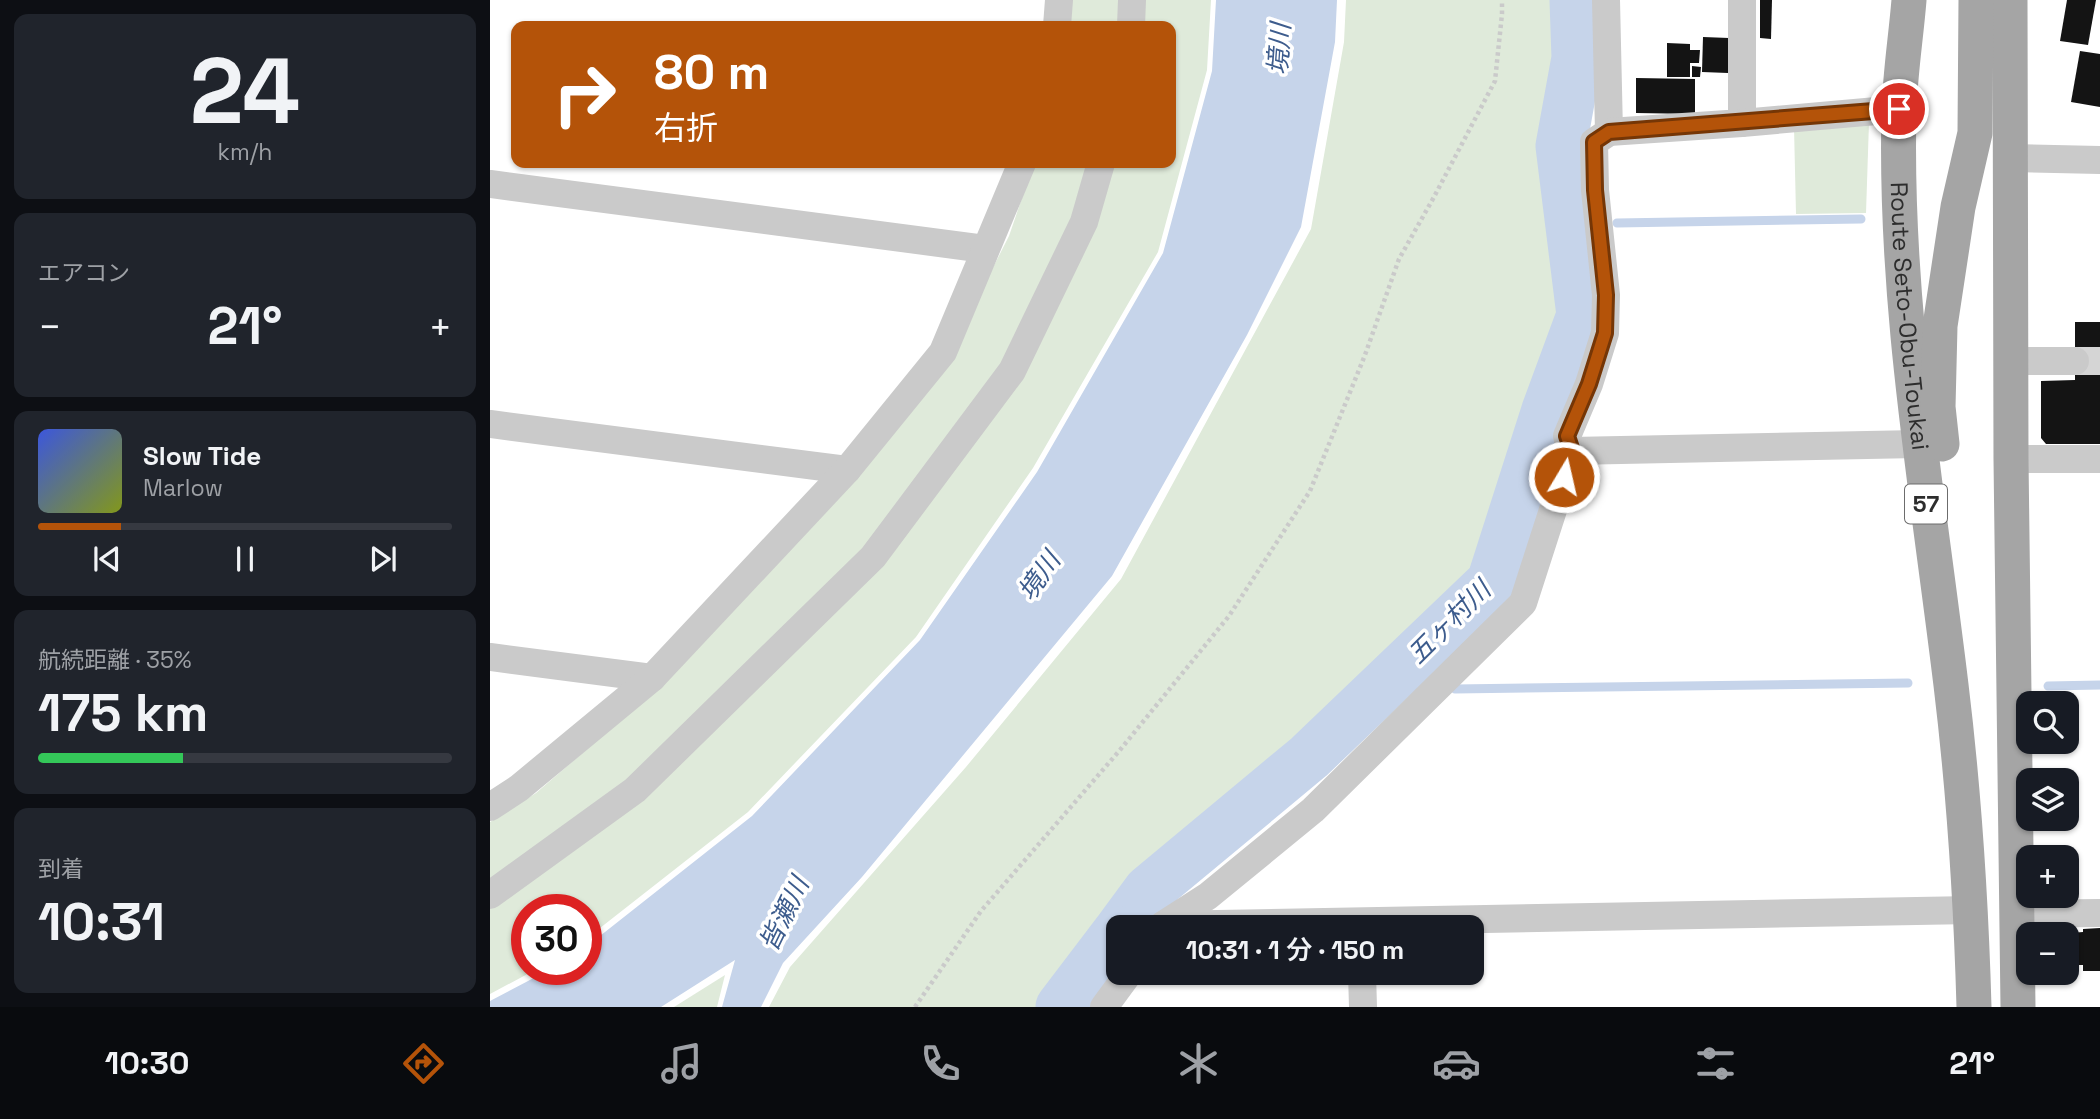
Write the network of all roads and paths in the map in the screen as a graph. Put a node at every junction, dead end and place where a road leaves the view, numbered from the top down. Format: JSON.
{"nodes":[{"id":1,"x":1059,"y":0,"type":"edge"},
{"id":2,"x":1132,"y":0,"type":"edge"},
{"id":3,"x":1502,"y":0,"type":"edge"},
{"id":4,"x":1606,"y":0,"type":"edge"},
{"id":5,"x":1742,"y":0,"type":"edge"},
{"id":6,"x":1909,"y":0,"type":"edge"},
{"id":7,"x":1976,"y":0,"type":"edge"},
{"id":8,"x":2010,"y":0,"type":"edge"},
{"id":9,"x":1057,"y":21,"type":"edge"},
{"id":10,"x":1131,"y":21,"type":"edge"},
{"id":11,"x":1899,"y":109,"type":"junction"},
{"id":12,"x":1742,"y":123,"type":"junction"},
{"id":13,"x":1609,"y":132,"type":"junction"},
{"id":14,"x":2011,"y":158,"type":"junction"},
{"id":15,"x":2100,"y":160,"type":"edge"},
{"id":16,"x":1020,"y":168,"type":"edge"},
{"id":17,"x":1100,"y":168,"type":"edge"},
{"id":18,"x":490,"y":184,"type":"edge"},
{"id":19,"x":985,"y":249,"type":"junction"},
{"id":20,"x":2011,"y":361,"type":"junction"},
{"id":21,"x":2075,"y":361,"type":"tunnel mouth"},
{"id":22,"x":490,"y":424,"type":"edge"},
{"id":23,"x":1918,"y":444,"type":"junction"},
{"id":24,"x":1572,"y":451,"type":"junction"},
{"id":25,"x":2011,"y":459,"type":"junction"},
{"id":26,"x":2100,"y":459,"type":"edge"},
{"id":27,"x":846,"y":470,"type":"junction"},
{"id":28,"x":1937,"y":580,"type":"junction"},
{"id":29,"x":490,"y":657,"type":"edge"},
{"id":30,"x":652,"y":678,"type":"junction"},
{"id":31,"x":490,"y":807,"type":"edge"},
{"id":32,"x":490,"y":895,"type":"edge"},
{"id":33,"x":1972,"y":910,"type":"junction"},
{"id":34,"x":2100,"y":913,"type":"edge"},
{"id":35,"x":2017,"y":914,"type":"junction"},
{"id":36,"x":1180,"y":915,"type":"edge"},
{"id":37,"x":1484,"y":922,"type":"edge"},
{"id":38,"x":1120,"y":985,"type":"edge"},
{"id":39,"x":1362,"y":985,"type":"edge"},
{"id":40,"x":915,"y":1007,"type":"edge"},
{"id":41,"x":1104,"y":1007,"type":"edge"},
{"id":42,"x":1363,"y":1007,"type":"edge"},
{"id":43,"x":1974,"y":1007,"type":"edge"},
{"id":44,"x":2018,"y":1007,"type":"edge"}],
"edges":[{"from":1,"to":9,"type":"street"},
{"from":2,"to":10,"type":"street"},
{"from":3,"to":40,"type":"path"},
{"from":4,"to":13,"type":"street"},
{"from":5,"to":12,"type":"street"},
{"from":6,"to":11,"type":"main road","name":"Route Seto-Obu-Toukai","number":"57"},
{"from":7,"to":28,"type":"main road","number":"57"},
{"from":8,"to":14,"type":"main road"},
{"from":11,"to":12,"type":"street"},
{"from":11,"to":23,"type":"main road","name":"Route Seto-Obu-Toukai","number":"57"},
{"from":12,"to":13,"type":"street"},
{"from":13,"to":24,"type":"street"},
{"from":14,"to":15,"type":"street"},
{"from":14,"to":20,"type":"main road"},
{"from":16,"to":19,"type":"street"},
{"from":17,"to":32,"type":"street"},
{"from":18,"to":19,"type":"street"},
{"from":19,"to":27,"type":"street"},
{"from":20,"to":21,"type":"street"},
{"from":20,"to":25,"type":"main road"},
{"from":22,"to":27,"type":"street"},
{"from":23,"to":24,"type":"street"},
{"from":23,"to":28,"type":"main road","name":"Route Seto-Obu-Toukai","number":"57"},
{"from":24,"to":36,"type":"street"},
{"from":25,"to":26,"type":"street"},
{"from":25,"to":35,"type":"main road"},
{"from":27,"to":30,"type":"street"},
{"from":28,"to":33,"type":"main road","name":"Route Seto-Obu-Toukai","number":"57"},
{"from":29,"to":30,"type":"street"},
{"from":30,"to":31,"type":"street"},
{"from":33,"to":37,"type":"street"},
{"from":33,"to":43,"type":"main road","name":"Route Seto-Obu-Toukai","number":"57"},
{"from":34,"to":35,"type":"street"},
{"from":35,"to":44,"type":"main road"},
{"from":38,"to":41,"type":"street"},
{"from":39,"to":42,"type":"street"}]}
